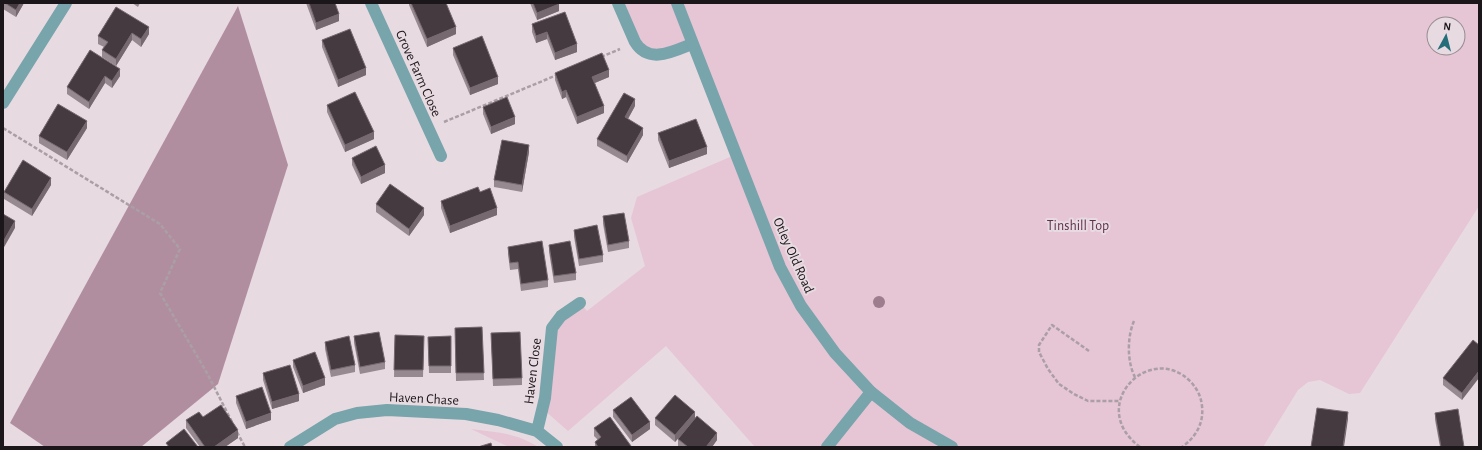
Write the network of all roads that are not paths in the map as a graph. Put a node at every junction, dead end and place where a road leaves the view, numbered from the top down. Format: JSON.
{"nodes":[{"id":1,"x":66,"y":3,"type":"edge"},
{"id":2,"x":371,"y":3,"type":"edge"},
{"id":3,"x":618,"y":3,"type":"edge"},
{"id":4,"x":677,"y":3,"type":"edge"},
{"id":5,"x":692,"y":44,"type":"junction"},
{"id":6,"x":3,"y":103,"type":"edge"},
{"id":7,"x":440,"y":156,"type":"dead end"},
{"id":8,"x":580,"y":303,"type":"dead end"},
{"id":9,"x":871,"y":392,"type":"junction"},
{"id":10,"x":537,"y":431,"type":"junction"},
{"id":11,"x":290,"y":447,"type":"edge"},
{"id":12,"x":558,"y":447,"type":"edge"},
{"id":13,"x":827,"y":447,"type":"edge"},
{"id":14,"x":952,"y":447,"type":"edge"}],
"edges":[{"from":1,"to":6,"type":"street"},
{"from":2,"to":7,"type":"street","name":"Grove Farm Close"},
{"from":3,"to":5,"type":"street"},
{"from":4,"to":5,"type":"street","name":"Otley Old Road"},
{"from":5,"to":9,"type":"street","name":"Otley Old Road"},
{"from":8,"to":10,"type":"street","name":"Haven Close"},
{"from":9,"to":13,"type":"street"},
{"from":9,"to":14,"type":"street","name":"Otley Old Road"},
{"from":10,"to":11,"type":"street","name":"Haven Chase"},
{"from":10,"to":12,"type":"street","name":"Haven Chase"}]}
